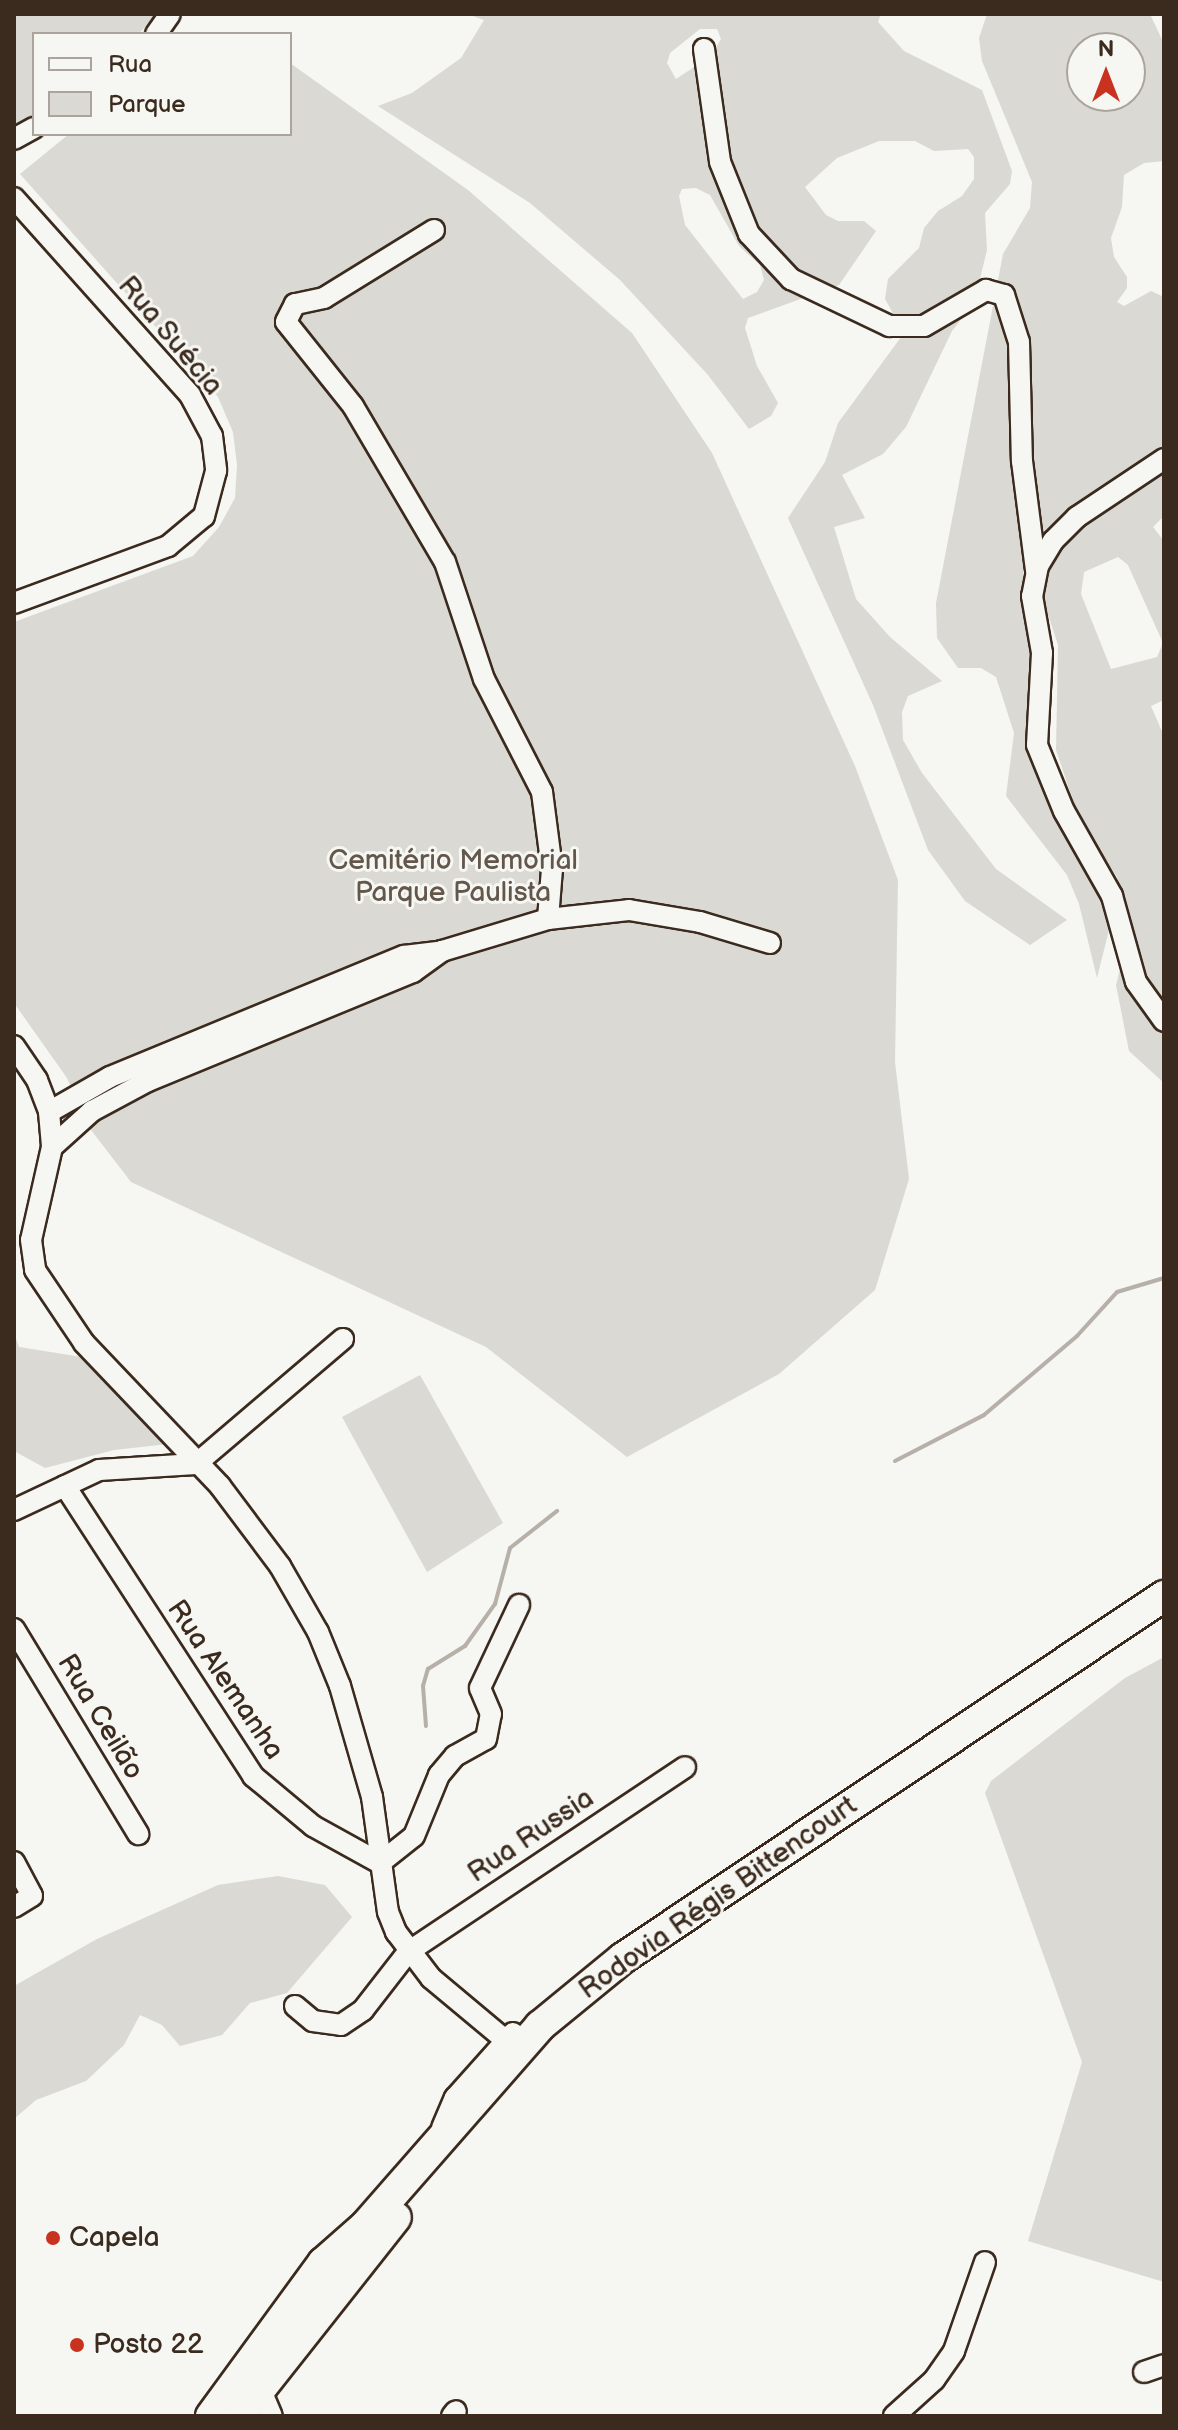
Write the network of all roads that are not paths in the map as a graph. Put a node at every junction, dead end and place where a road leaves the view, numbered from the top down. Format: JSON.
{"nodes":[{"id":1,"x":170,"y":14,"type":"edge"},
{"id":2,"x":157,"y":32,"type":"edge"},
{"id":3,"x":704,"y":49,"type":"dead end"},
{"id":4,"x":32,"y":129,"type":"edge"},
{"id":5,"x":14,"y":139,"type":"edge"},
{"id":6,"x":14,"y":198,"type":"edge"},
{"id":7,"x":434,"y":230,"type":"dead end"},
{"id":8,"x":1164,"y":459,"type":"edge"},
{"id":9,"x":1036,"y":571,"type":"junction"},
{"id":10,"x":14,"y":603,"type":"edge"},
{"id":11,"x":548,"y":919,"type":"junction"},
{"id":12,"x":770,"y":943,"type":"dead end"},
{"id":13,"x":442,"y":951,"type":"junction"},
{"id":14,"x":1164,"y":1021,"type":"edge"},
{"id":15,"x":14,"y":1046,"type":"edge"},
{"id":16,"x":49,"y":1112,"type":"junction"},
{"id":17,"x":52,"y":1147,"type":"junction"},
{"id":18,"x":22,"y":1236,"type":"edge"},
{"id":19,"x":343,"y":1339,"type":"dead end"},
{"id":20,"x":196,"y":1464,"type":"junction"},
{"id":21,"x":65,"y":1486,"type":"junction"},
{"id":22,"x":14,"y":1510,"type":"edge"},
{"id":23,"x":1164,"y":1596,"type":"edge"},
{"id":24,"x":519,"y":1605,"type":"dead end"},
{"id":25,"x":1164,"y":1619,"type":"edge"},
{"id":26,"x":14,"y":1629,"type":"edge"},
{"id":27,"x":685,"y":1767,"type":"dead end"},
{"id":28,"x":138,"y":1834,"type":"dead end"},
{"id":29,"x":14,"y":1862,"type":"edge"},
{"id":30,"x":380,"y":1863,"type":"junction"},
{"id":31,"x":14,"y":1907,"type":"edge"},
{"id":32,"x":408,"y":1952,"type":"junction"},
{"id":33,"x":295,"y":2006,"type":"dead end"},
{"id":34,"x":540,"y":2026,"type":"junction"},
{"id":35,"x":504,"y":2039,"type":"junction"},
{"id":36,"x":435,"y":2142,"type":"junction"},
{"id":37,"x":985,"y":2262,"type":"dead end"},
{"id":38,"x":1164,"y":2365,"type":"edge"},
{"id":39,"x":1144,"y":2372,"type":"dead end"},
{"id":40,"x":260,"y":2388,"type":"junction"},
{"id":41,"x":211,"y":2416,"type":"edge"},
{"id":42,"x":239,"y":2416,"type":"edge"},
{"id":43,"x":272,"y":2416,"type":"edge"},
{"id":44,"x":894,"y":2416,"type":"edge"}],
"edges":[{"from":1,"to":2,"type":"street"},
{"from":3,"to":9,"type":"street"},
{"from":4,"to":5,"type":"street"},
{"from":6,"to":10,"type":"street","name":"Rua Suécia"},
{"from":7,"to":11,"type":"street"},
{"from":8,"to":9,"type":"street"},
{"from":9,"to":14,"type":"street"},
{"from":11,"to":12,"type":"street"},
{"from":11,"to":13,"type":"street"},
{"from":13,"to":16,"type":"street"},
{"from":13,"to":17,"type":"street"},
{"from":15,"to":16,"type":"street"},
{"from":16,"to":17,"type":"street"},
{"from":17,"to":18,"type":"street"},
{"from":18,"to":20,"type":"street"},
{"from":19,"to":20,"type":"street"},
{"from":20,"to":21,"type":"street"},
{"from":20,"to":30,"type":"street"},
{"from":21,"to":22,"type":"street"},
{"from":21,"to":30,"type":"street","name":"Rua Alemanha"},
{"from":23,"to":34,"type":"highway","name":"Rodovia Régis Bittencourt"},
{"from":24,"to":30,"type":"street"},
{"from":25,"to":40,"type":"highway","name":"Rodovia Régis Bittencourt"},
{"from":26,"to":28,"type":"street","name":"Rua Ceilão"},
{"from":27,"to":32,"type":"street","name":"Rua Russia"},
{"from":29,"to":31,"type":"street"},
{"from":30,"to":32,"type":"street"},
{"from":32,"to":33,"type":"street","name":"Rua Russia"},
{"from":32,"to":35,"type":"street"},
{"from":34,"to":35,"type":"street"},
{"from":34,"to":36,"type":"highway","name":"Rodovia Régis Bittencourt"},
{"from":35,"to":36,"type":"street"},
{"from":36,"to":41,"type":"highway","name":"Rodovia Régis Bittencourt"},
{"from":37,"to":44,"type":"street"},
{"from":38,"to":39,"type":"street"},
{"from":40,"to":42,"type":"highway","name":"Rodovia Régis Bittencourt"},
{"from":40,"to":43,"type":"street"}]}
